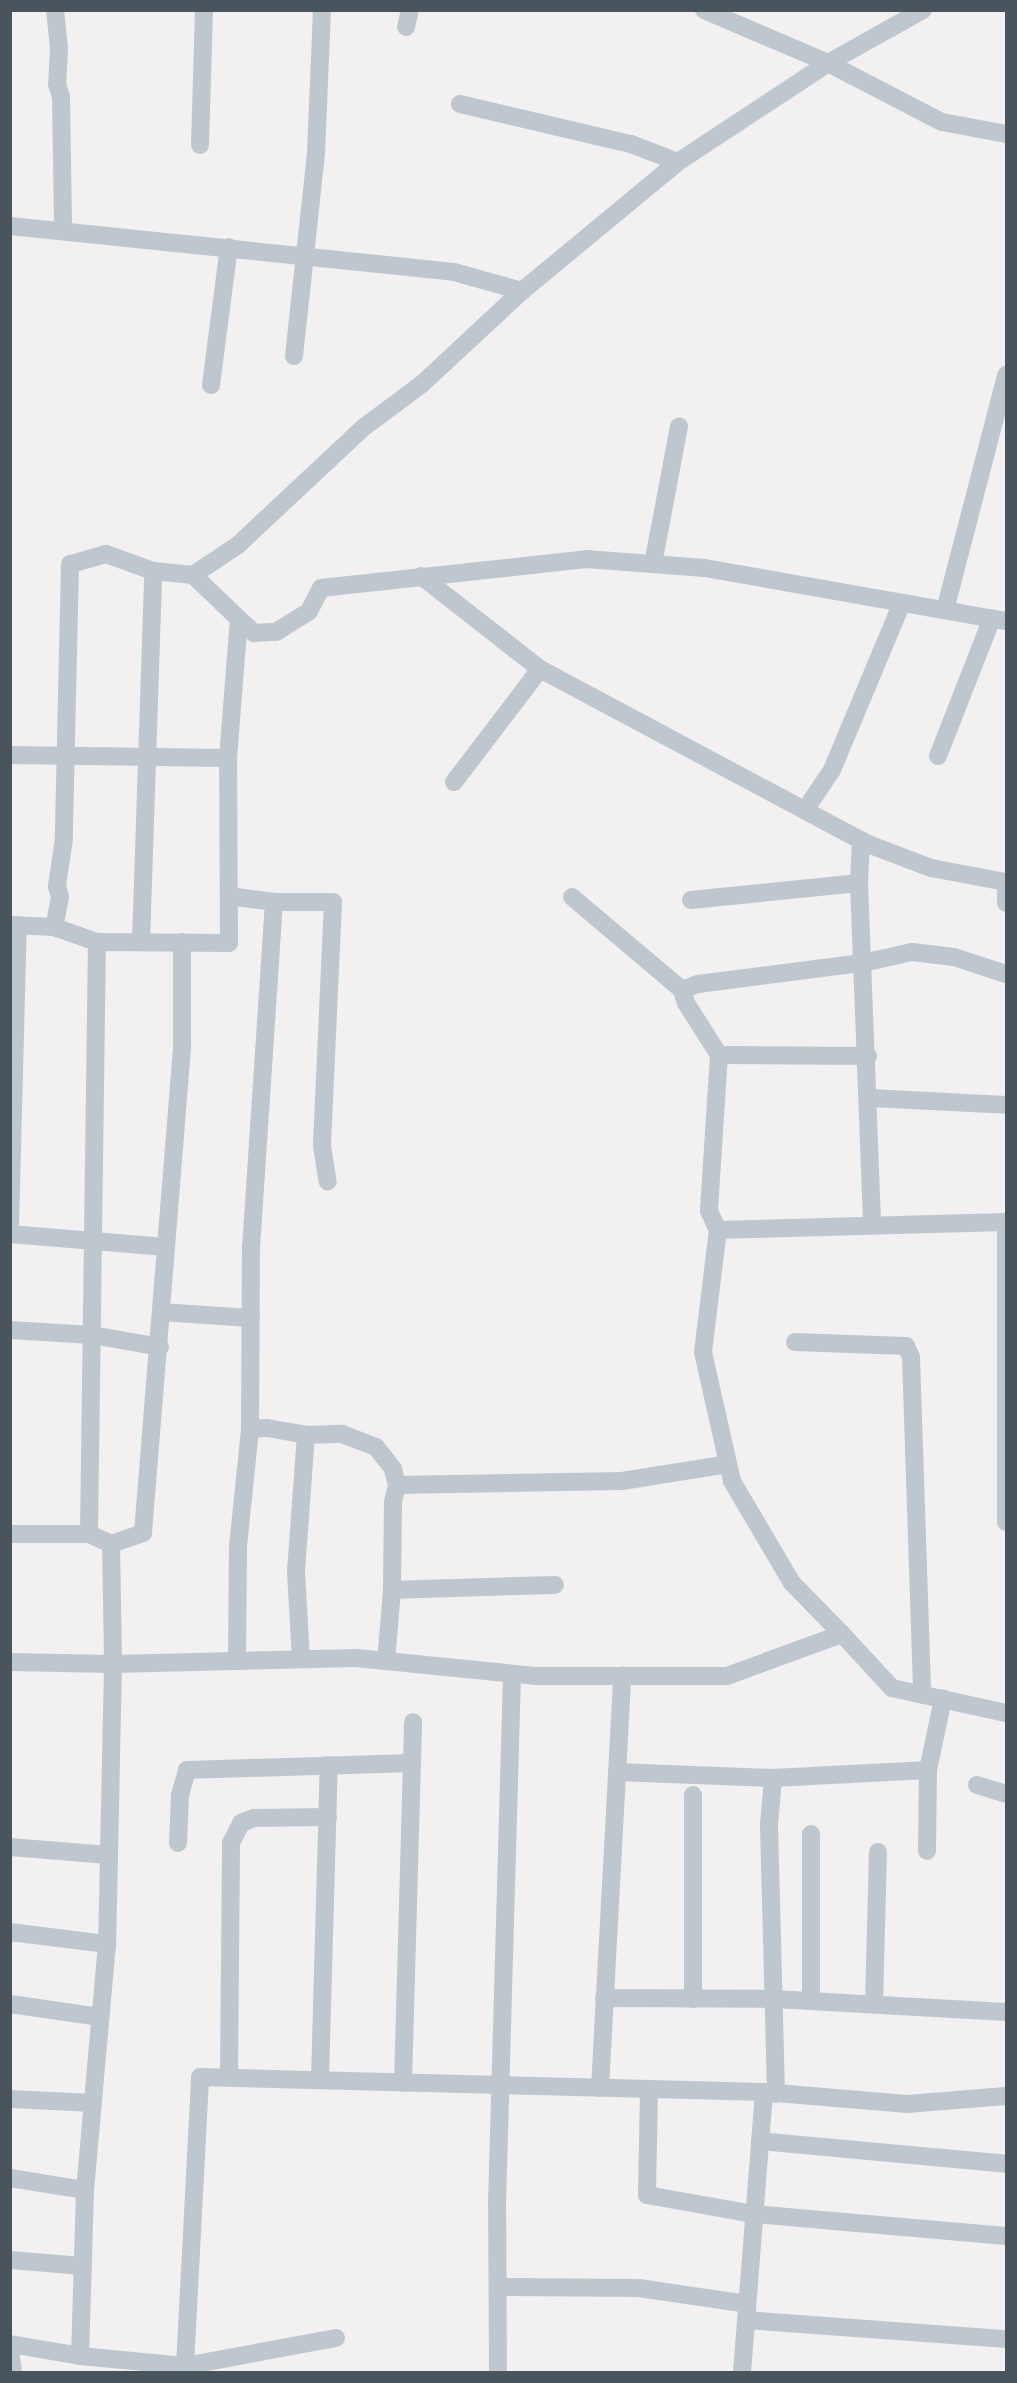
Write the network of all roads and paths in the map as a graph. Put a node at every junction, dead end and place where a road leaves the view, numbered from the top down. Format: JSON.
{"nodes":[{"id":1,"x":55,"y":10,"type":"edge"},
{"id":2,"x":204,"y":10,"type":"edge"},
{"id":3,"x":322,"y":10,"type":"edge"},
{"id":4,"x":704,"y":10,"type":"edge"},
{"id":5,"x":923,"y":10,"type":"edge"},
{"id":6,"x":828,"y":63,"type":"junction"},
{"id":7,"x":460,"y":104,"type":"dead end"},
{"id":8,"x":1006,"y":134,"type":"edge"},
{"id":9,"x":200,"y":145,"type":"dead end"},
{"id":10,"x":678,"y":162,"type":"junction"},
{"id":11,"x":10,"y":226,"type":"edge"},
{"id":12,"x":63,"y":231,"type":"junction"},
{"id":13,"x":229,"y":248,"type":"junction"},
{"id":14,"x":305,"y":255,"type":"junction"},
{"id":15,"x":522,"y":291,"type":"junction"},
{"id":16,"x":294,"y":356,"type":"dead end"},
{"id":17,"x":1006,"y":375,"type":"edge"},
{"id":18,"x":211,"y":385,"type":"dead end"},
{"id":19,"x":679,"y":426,"type":"dead end"},
{"id":20,"x":653,"y":564,"type":"junction"},
{"id":21,"x":153,"y":571,"type":"junction"},
{"id":22,"x":193,"y":575,"type":"junction"},
{"id":23,"x":422,"y":576,"type":"junction"},
{"id":24,"x":902,"y":603,"type":"junction"},
{"id":25,"x":945,"y":610,"type":"junction"},
{"id":26,"x":239,"y":619,"type":"junction"},
{"id":27,"x":999,"y":620,"type":"edge"},
{"id":28,"x":540,"y":669,"type":"junction"},
{"id":29,"x":10,"y":755,"type":"edge"},
{"id":30,"x":66,"y":756,"type":"junction"},
{"id":31,"x":938,"y":756,"type":"dead end"},
{"id":32,"x":147,"y":757,"type":"junction"},
{"id":33,"x":228,"y":758,"type":"junction"},
{"id":34,"x":454,"y":782,"type":"dead end"},
{"id":35,"x":806,"y":810,"type":"junction"},
{"id":36,"x":861,"y":840,"type":"junction"},
{"id":37,"x":859,"y":882,"type":"junction"},
{"id":38,"x":1006,"y":882,"type":"edge"},
{"id":39,"x":1006,"y":889,"type":"edge"},
{"id":40,"x":229,"y":896,"type":"junction"},
{"id":41,"x":572,"y":897,"type":"dead end"},
{"id":42,"x":692,"y":900,"type":"dead end"},
{"id":43,"x":274,"y":902,"type":"junction"},
{"id":44,"x":1006,"y":903,"type":"edge"},
{"id":45,"x":14,"y":925,"type":"edge"},
{"id":46,"x":54,"y":927,"type":"junction"},
{"id":47,"x":97,"y":942,"type":"junction"},
{"id":48,"x":141,"y":942,"type":"junction"},
{"id":49,"x":182,"y":942,"type":"junction"},
{"id":50,"x":863,"y":963,"type":"junction"},
{"id":51,"x":1006,"y":974,"type":"edge"},
{"id":52,"x":682,"y":990,"type":"junction"},
{"id":53,"x":719,"y":1055,"type":"junction"},
{"id":54,"x":868,"y":1056,"type":"junction"},
{"id":55,"x":870,"y":1098,"type":"junction"},
{"id":56,"x":1006,"y":1105,"type":"edge"},
{"id":57,"x":328,"y":1182,"type":"dead end"},
{"id":58,"x":1006,"y":1222,"type":"edge"},
{"id":59,"x":873,"y":1224,"type":"junction"},
{"id":60,"x":10,"y":1225,"type":"edge"},
{"id":61,"x":718,"y":1230,"type":"junction"},
{"id":62,"x":10,"y":1234,"type":"edge"},
{"id":63,"x":93,"y":1239,"type":"junction"},
{"id":64,"x":165,"y":1247,"type":"junction"},
{"id":65,"x":161,"y":1312,"type":"junction"},
{"id":66,"x":251,"y":1318,"type":"junction"},
{"id":67,"x":10,"y":1330,"type":"edge"},
{"id":68,"x":92,"y":1335,"type":"junction"},
{"id":69,"x":795,"y":1342,"type":"dead end"},
{"id":70,"x":160,"y":1347,"type":"junction"},
{"id":71,"x":250,"y":1430,"type":"junction"},
{"id":72,"x":306,"y":1435,"type":"junction"},
{"id":73,"x":728,"y":1464,"type":"junction"},
{"id":74,"x":398,"y":1485,"type":"junction"},
{"id":75,"x":1006,"y":1522,"type":"edge"},
{"id":76,"x":10,"y":1534,"type":"edge"},
{"id":77,"x":89,"y":1534,"type":"junction"},
{"id":78,"x":111,"y":1544,"type":"junction"},
{"id":79,"x":555,"y":1585,"type":"dead end"},
{"id":80,"x":392,"y":1590,"type":"junction"},
{"id":81,"x":842,"y":1634,"type":"junction"},
{"id":82,"x":301,"y":1659,"type":"junction"},
{"id":83,"x":237,"y":1660,"type":"junction"},
{"id":84,"x":386,"y":1661,"type":"junction"},
{"id":85,"x":10,"y":1662,"type":"edge"},
{"id":86,"x":113,"y":1664,"type":"junction"},
{"id":87,"x":512,"y":1674,"type":"junction"},
{"id":88,"x":622,"y":1676,"type":"junction"},
{"id":89,"x":922,"y":1695,"type":"junction"},
{"id":90,"x":944,"y":1699,"type":"junction"},
{"id":91,"x":1006,"y":1713,"type":"edge"},
{"id":92,"x":413,"y":1722,"type":"dead end"},
{"id":93,"x":412,"y":1763,"type":"junction"},
{"id":94,"x":329,"y":1765,"type":"junction"},
{"id":95,"x":928,"y":1770,"type":"junction"},
{"id":96,"x":617,"y":1772,"type":"junction"},
{"id":97,"x":773,"y":1778,"type":"junction"},
{"id":98,"x":976,"y":1785,"type":"dead end"},
{"id":99,"x":1006,"y":1794,"type":"edge"},
{"id":100,"x":693,"y":1795,"type":"dead end"},
{"id":101,"x":328,"y":1817,"type":"junction"},
{"id":102,"x":811,"y":1834,"type":"dead end"},
{"id":103,"x":178,"y":1843,"type":"dead end"},
{"id":104,"x":10,"y":1847,"type":"edge"},
{"id":105,"x":927,"y":1851,"type":"dead end"},
{"id":106,"x":878,"y":1852,"type":"dead end"},
{"id":107,"x":109,"y":1855,"type":"junction"},
{"id":108,"x":10,"y":1932,"type":"edge"},
{"id":109,"x":107,"y":1944,"type":"junction"},
{"id":110,"x":604,"y":1998,"type":"junction"},
{"id":111,"x":693,"y":1999,"type":"junction"},
{"id":112,"x":774,"y":1999,"type":"junction"},
{"id":113,"x":811,"y":2001,"type":"junction"},
{"id":114,"x":10,"y":2004,"type":"edge"},
{"id":115,"x":874,"y":2004,"type":"junction"},
{"id":116,"x":1006,"y":2012,"type":"edge"},
{"id":117,"x":100,"y":2017,"type":"junction"},
{"id":118,"x":229,"y":2076,"type":"junction"},
{"id":119,"x":320,"y":2079,"type":"junction"},
{"id":120,"x":403,"y":2083,"type":"junction"},
{"id":121,"x":501,"y":2086,"type":"junction"},
{"id":122,"x":600,"y":2088,"type":"junction"},
{"id":123,"x":649,"y":2090,"type":"junction"},
{"id":124,"x":770,"y":2093,"type":"junction"},
{"id":125,"x":1006,"y":2096,"type":"edge"},
{"id":126,"x":10,"y":2099,"type":"edge"},
{"id":127,"x":93,"y":2103,"type":"junction"},
{"id":128,"x":760,"y":2141,"type":"junction"},
{"id":129,"x":1006,"y":2164,"type":"edge"},
{"id":130,"x":10,"y":2178,"type":"edge"},
{"id":131,"x":86,"y":2190,"type":"junction"},
{"id":132,"x":754,"y":2214,"type":"junction"},
{"id":133,"x":1006,"y":2236,"type":"edge"},
{"id":134,"x":10,"y":2260,"type":"edge"},
{"id":135,"x":83,"y":2266,"type":"junction"},
{"id":136,"x":498,"y":2287,"type":"junction"},
{"id":137,"x":747,"y":2312,"type":"junction"},
{"id":138,"x":336,"y":2338,"type":"dead end"},
{"id":139,"x":1006,"y":2338,"type":"edge"},
{"id":140,"x":10,"y":2344,"type":"edge"},
{"id":141,"x":10,"y":2351,"type":"edge"},
{"id":142,"x":80,"y":2356,"type":"junction"},
{"id":143,"x":185,"y":2369,"type":"edge"},
{"id":144,"x":13,"y":2373,"type":"edge"},
{"id":145,"x":498,"y":2373,"type":"edge"},
{"id":146,"x":742,"y":2373,"type":"edge"}],
"edges":[{"from":1,"to":12,"type":"street"},
{"from":2,"to":9,"type":"street"},
{"from":3,"to":14,"type":"street"},
{"from":4,"to":6,"type":"street"},
{"from":5,"to":6,"type":"street"},
{"from":6,"to":8,"type":"street"},
{"from":6,"to":10,"type":"street"},
{"from":7,"to":10,"type":"street"},
{"from":10,"to":15,"type":"street"},
{"from":11,"to":12,"type":"street"},
{"from":12,"to":13,"type":"street"},
{"from":13,"to":14,"type":"street"},
{"from":13,"to":18,"type":"street"},
{"from":14,"to":15,"type":"street"},
{"from":14,"to":16,"type":"street"},
{"from":15,"to":22,"type":"street"},
{"from":17,"to":25,"type":"street"},
{"from":19,"to":20,"type":"street"},
{"from":20,"to":23,"type":"street"},
{"from":20,"to":24,"type":"street"},
{"from":21,"to":22,"type":"street"},
{"from":21,"to":30,"type":"street"},
{"from":21,"to":32,"type":"street"},
{"from":22,"to":26,"type":"street"},
{"from":23,"to":26,"type":"street"},
{"from":23,"to":28,"type":"street"},
{"from":24,"to":25,"type":"street"},
{"from":24,"to":35,"type":"street"},
{"from":25,"to":27,"type":"street"},
{"from":26,"to":33,"type":"street"},
{"from":27,"to":31,"type":"street"},
{"from":28,"to":34,"type":"street"},
{"from":28,"to":35,"type":"street"},
{"from":29,"to":30,"type":"street"},
{"from":30,"to":32,"type":"street"},
{"from":30,"to":46,"type":"street"},
{"from":32,"to":33,"type":"street"},
{"from":32,"to":48,"type":"street"},
{"from":33,"to":40,"type":"street"},
{"from":35,"to":36,"type":"street"},
{"from":36,"to":37,"type":"street"},
{"from":36,"to":38,"type":"street"},
{"from":37,"to":42,"type":"street"},
{"from":37,"to":50,"type":"street"},
{"from":39,"to":44,"type":"street"},
{"from":40,"to":43,"type":"street"},
{"from":40,"to":49,"type":"street"},
{"from":41,"to":52,"type":"street"},
{"from":43,"to":57,"type":"street"},
{"from":43,"to":66,"type":"street"},
{"from":45,"to":46,"type":"street"},
{"from":45,"to":60,"type":"street"},
{"from":46,"to":47,"type":"street"},
{"from":47,"to":48,"type":"street"},
{"from":47,"to":63,"type":"street"},
{"from":48,"to":49,"type":"street"},
{"from":49,"to":64,"type":"street"},
{"from":50,"to":51,"type":"street"},
{"from":50,"to":52,"type":"street"},
{"from":50,"to":54,"type":"street"},
{"from":52,"to":53,"type":"street"},
{"from":53,"to":54,"type":"street"},
{"from":53,"to":61,"type":"street"},
{"from":54,"to":55,"type":"street"},
{"from":55,"to":56,"type":"street"},
{"from":55,"to":59,"type":"street"},
{"from":58,"to":59,"type":"street"},
{"from":58,"to":75,"type":"street"},
{"from":59,"to":61,"type":"street"},
{"from":61,"to":73,"type":"street"},
{"from":62,"to":63,"type":"street"},
{"from":63,"to":64,"type":"street"},
{"from":63,"to":68,"type":"street"},
{"from":64,"to":65,"type":"street"},
{"from":65,"to":66,"type":"street"},
{"from":65,"to":70,"type":"street"},
{"from":66,"to":71,"type":"street"},
{"from":67,"to":68,"type":"street"},
{"from":68,"to":70,"type":"street"},
{"from":68,"to":77,"type":"street"},
{"from":69,"to":89,"type":"street"},
{"from":70,"to":78,"type":"street"},
{"from":71,"to":72,"type":"street"},
{"from":71,"to":83,"type":"street"},
{"from":72,"to":74,"type":"street"},
{"from":72,"to":82,"type":"street"},
{"from":73,"to":74,"type":"street"},
{"from":73,"to":81,"type":"street"},
{"from":74,"to":80,"type":"street"},
{"from":76,"to":77,"type":"street"},
{"from":77,"to":78,"type":"street"},
{"from":78,"to":86,"type":"street"},
{"from":79,"to":80,"type":"street"},
{"from":80,"to":84,"type":"street"},
{"from":81,"to":88,"type":"street"},
{"from":81,"to":89,"type":"street"},
{"from":82,"to":83,"type":"street"},
{"from":82,"to":84,"type":"street"},
{"from":83,"to":86,"type":"street"},
{"from":84,"to":87,"type":"street"},
{"from":85,"to":86,"type":"street"},
{"from":86,"to":107,"type":"street"},
{"from":87,"to":88,"type":"street"},
{"from":87,"to":121,"type":"street"},
{"from":88,"to":96,"type":"street"},
{"from":89,"to":90,"type":"street"},
{"from":90,"to":91,"type":"street"},
{"from":90,"to":95,"type":"street"},
{"from":92,"to":93,"type":"street"},
{"from":93,"to":94,"type":"street"},
{"from":93,"to":120,"type":"street"},
{"from":94,"to":101,"type":"street"},
{"from":94,"to":103,"type":"street"},
{"from":95,"to":97,"type":"street"},
{"from":95,"to":105,"type":"street"},
{"from":96,"to":97,"type":"street"},
{"from":96,"to":110,"type":"street"},
{"from":97,"to":112,"type":"street"},
{"from":98,"to":99,"type":"street"},
{"from":100,"to":111,"type":"street"},
{"from":101,"to":118,"type":"street"},
{"from":101,"to":119,"type":"street"},
{"from":102,"to":113,"type":"street"},
{"from":104,"to":107,"type":"street"},
{"from":106,"to":115,"type":"street"},
{"from":107,"to":109,"type":"street"},
{"from":108,"to":109,"type":"street"},
{"from":109,"to":117,"type":"street"},
{"from":110,"to":111,"type":"street"},
{"from":110,"to":122,"type":"street"},
{"from":111,"to":112,"type":"street"},
{"from":112,"to":113,"type":"street"},
{"from":112,"to":124,"type":"street"},
{"from":113,"to":115,"type":"street"},
{"from":114,"to":117,"type":"street"},
{"from":115,"to":116,"type":"street"},
{"from":117,"to":127,"type":"street"},
{"from":118,"to":119,"type":"street"},
{"from":118,"to":143,"type":"street"},
{"from":119,"to":120,"type":"street"},
{"from":120,"to":121,"type":"street"},
{"from":121,"to":122,"type":"street"},
{"from":121,"to":136,"type":"street"},
{"from":122,"to":123,"type":"street"},
{"from":123,"to":124,"type":"street"},
{"from":123,"to":132,"type":"street"},
{"from":124,"to":125,"type":"street"},
{"from":124,"to":128,"type":"street"},
{"from":126,"to":127,"type":"street"},
{"from":127,"to":131,"type":"street"},
{"from":128,"to":129,"type":"street"},
{"from":128,"to":132,"type":"street"},
{"from":130,"to":131,"type":"street"},
{"from":131,"to":135,"type":"street"},
{"from":132,"to":133,"type":"street"},
{"from":132,"to":137,"type":"street"},
{"from":134,"to":135,"type":"street"},
{"from":135,"to":142,"type":"street"},
{"from":136,"to":137,"type":"street"},
{"from":136,"to":145,"type":"street"},
{"from":137,"to":139,"type":"street"},
{"from":137,"to":146,"type":"street"},
{"from":138,"to":143,"type":"street"},
{"from":140,"to":142,"type":"street"},
{"from":141,"to":144,"type":"street"},
{"from":142,"to":143,"type":"street"}]}
